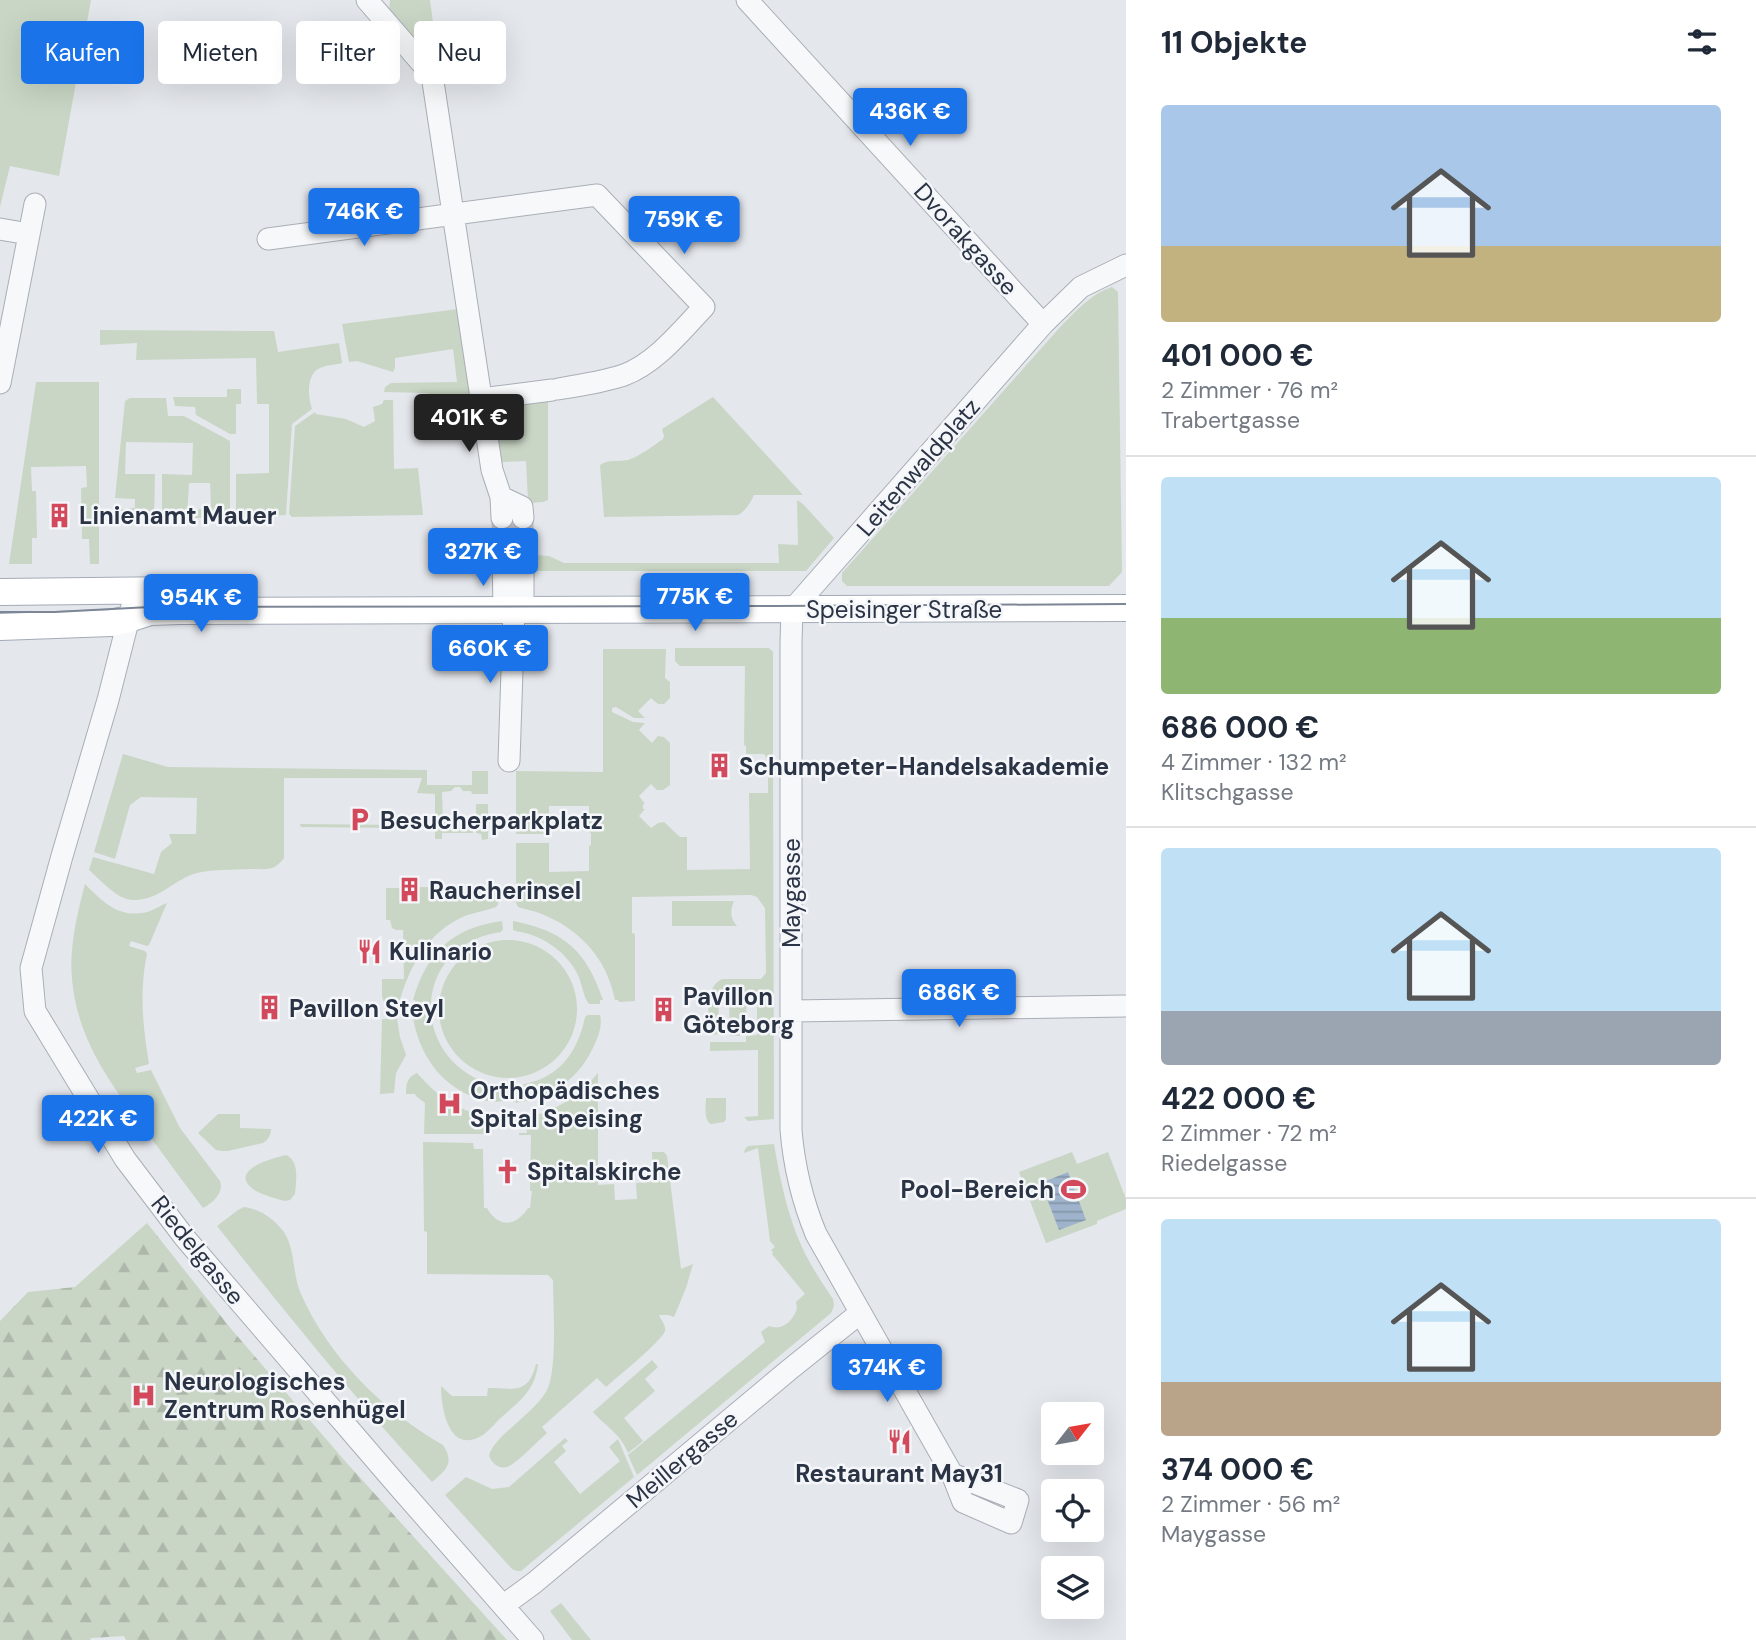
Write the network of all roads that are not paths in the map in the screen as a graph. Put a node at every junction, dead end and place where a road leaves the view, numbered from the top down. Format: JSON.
{"nodes":[{"id":1,"x":747,"y":0,"type":"edge"},
{"id":2,"x":375,"y":3,"type":"edge"},
{"id":3,"x":35,"y":204,"type":"dead end"},
{"id":4,"x":453,"y":214,"type":"junction"},
{"id":5,"x":0,"y":229,"type":"edge"},
{"id":6,"x":29,"y":234,"type":"junction"},
{"id":7,"x":268,"y":239,"type":"dead end"},
{"id":8,"x":1126,"y":265,"type":"edge"},
{"id":9,"x":1043,"y":324,"type":"junction"},
{"id":10,"x":0,"y":383,"type":"edge"},
{"id":11,"x":481,"y":399,"type":"junction"},
{"id":12,"x":509,"y":511,"type":"tunnel mouth"},
{"id":13,"x":513,"y":555,"type":"tunnel mouth"},
{"id":14,"x":136,"y":590,"type":"junction"},
{"id":15,"x":0,"y":592,"type":"edge"},
{"id":16,"x":1126,"y":608,"type":"edge"},
{"id":17,"x":265,"y":610,"type":"junction"},
{"id":18,"x":514,"y":610,"type":"junction"},
{"id":19,"x":792,"y":610,"type":"junction"},
{"id":20,"x":129,"y":620,"type":"junction"},
{"id":21,"x":0,"y":627,"type":"edge"},
{"id":22,"x":509,"y":761,"type":"dead end"},
{"id":23,"x":1126,"y":1006,"type":"edge"},
{"id":24,"x":792,"y":1011,"type":"junction"},
{"id":25,"x":860,"y":1313,"type":"junction"},
{"id":26,"x":952,"y":1474,"type":"dead end"},
{"id":27,"x":504,"y":1605,"type":"junction"},
{"id":28,"x":533,"y":1640,"type":"edge"}],
"edges":[{"from":1,"to":9,"type":"street","name":"Dvorakgasse"},
{"from":2,"to":4,"type":"street"},
{"from":3,"to":6,"type":"street"},
{"from":4,"to":7,"type":"street"},
{"from":4,"to":11,"type":"street"},
{"from":4,"to":11,"type":"street"},
{"from":5,"to":6,"type":"street"},
{"from":6,"to":10,"type":"street"},
{"from":8,"to":9,"type":"street","name":"Leitenwaldplatz"},
{"from":9,"to":19,"type":"street","name":"Leitenwaldplatz"},
{"from":11,"to":12,"type":"street"},
{"from":13,"to":18,"type":"street"},
{"from":14,"to":15,"type":"main road","name":"Speisinger Straße"},
{"from":14,"to":17,"type":"main road","name":"Speisinger Straße"},
{"from":14,"to":20,"type":"street","name":"Riedelgasse"},
{"from":16,"to":19,"type":"main road","name":"Speisinger Straße"},
{"from":17,"to":18,"type":"main road","name":"Speisinger Straße"},
{"from":17,"to":20,"type":"main road","name":"Speisinger Straße"},
{"from":18,"to":19,"type":"main road","name":"Speisinger Straße"},
{"from":18,"to":22,"type":"street"},
{"from":19,"to":24,"type":"street","name":"Maygasse"},
{"from":20,"to":21,"type":"main road","name":"Speisinger Straße"},
{"from":20,"to":27,"type":"street","name":"Riedelgasse"},
{"from":23,"to":24,"type":"street"},
{"from":24,"to":25,"type":"street","name":"Maygasse"},
{"from":25,"to":26,"type":"street","name":"Maygasse"},
{"from":25,"to":27,"type":"street","name":"Meillergasse"},
{"from":27,"to":28,"type":"street","name":"Riedelgasse"}]}
